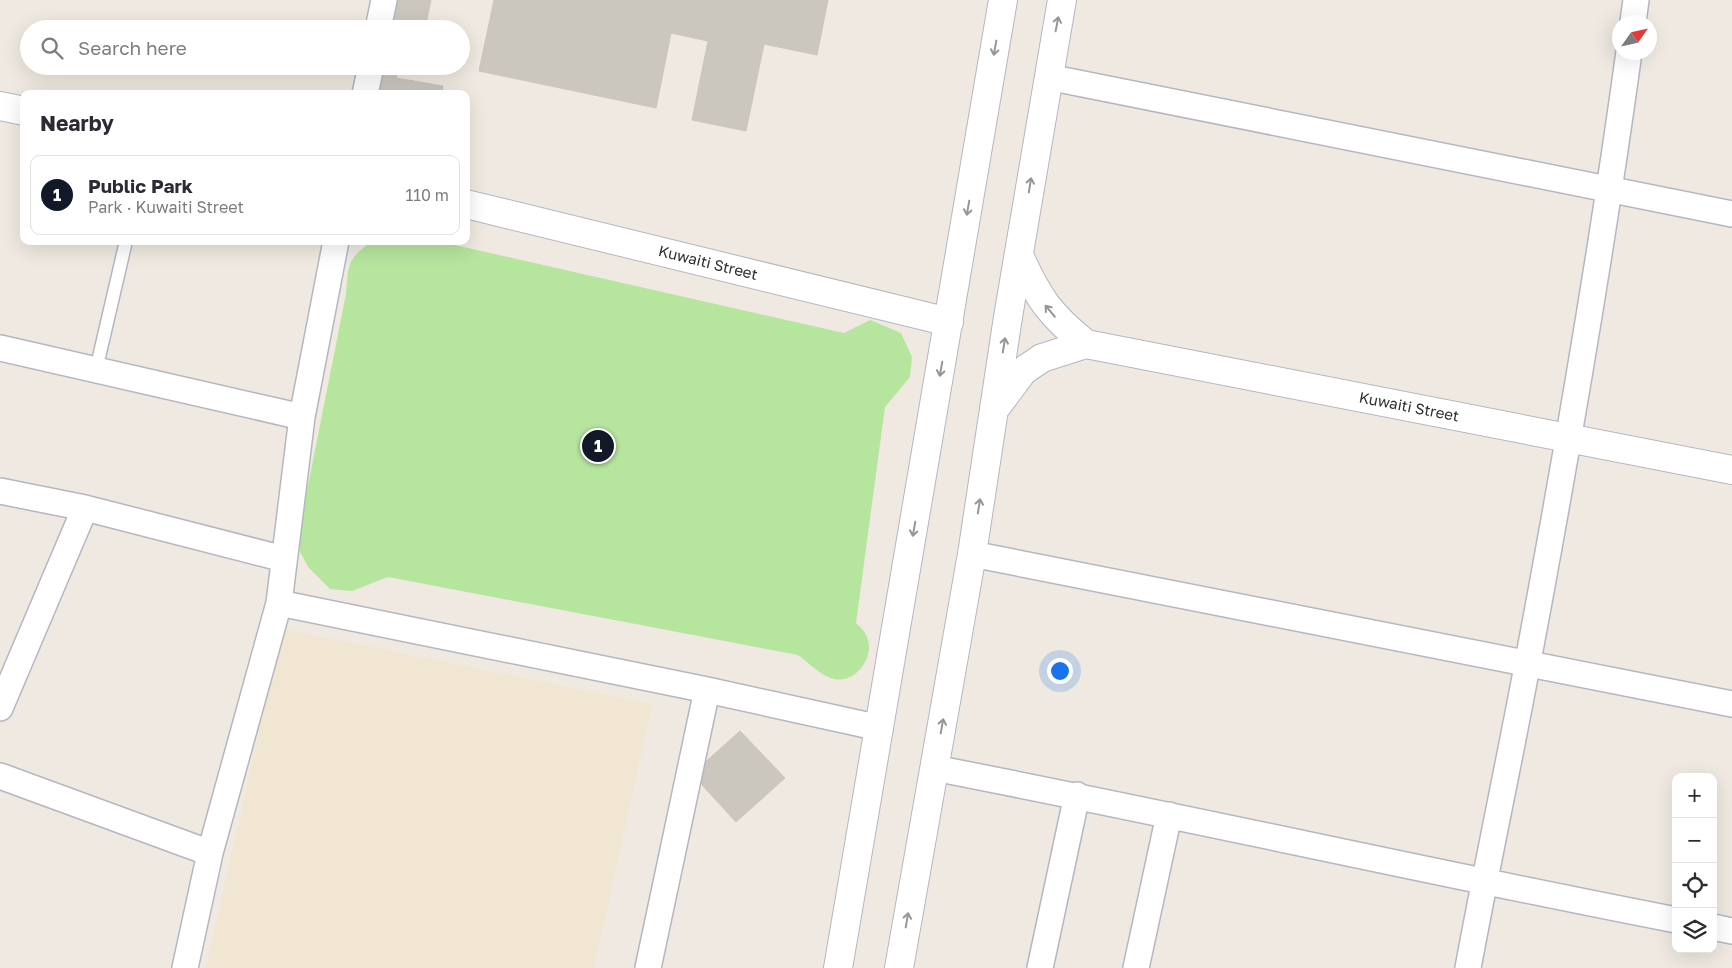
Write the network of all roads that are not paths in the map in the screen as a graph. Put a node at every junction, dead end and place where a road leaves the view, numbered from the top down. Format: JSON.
{"nodes":[{"id":1,"x":384,"y":0,"type":"edge"},
{"id":2,"x":1003,"y":0,"type":"edge"},
{"id":3,"x":1062,"y":0,"type":"edge"},
{"id":4,"x":1636,"y":0,"type":"edge"},
{"id":5,"x":1634,"y":15,"type":"edge"},
{"id":6,"x":380,"y":20,"type":"edge"},
{"id":7,"x":1628,"y":60,"type":"edge"},
{"id":8,"x":369,"y":75,"type":"edge"},
{"id":9,"x":1048,"y":77,"type":"junction"},
{"id":10,"x":366,"y":90,"type":"edge"},
{"id":11,"x":0,"y":106,"type":"edge"},
{"id":12,"x":20,"y":109,"type":"edge"},
{"id":13,"x":1610,"y":189,"type":"junction"},
{"id":14,"x":470,"y":205,"type":"edge"},
{"id":15,"x":1732,"y":214,"type":"edge"},
{"id":16,"x":125,"y":245,"type":"edge"},
{"id":17,"x":335,"y":245,"type":"edge"},
{"id":18,"x":1019,"y":256,"type":"junction"},
{"id":19,"x":949,"y":322,"type":"junction"},
{"id":20,"x":1086,"y":344,"type":"junction"},
{"id":21,"x":0,"y":348,"type":"edge"},
{"id":22,"x":96,"y":370,"type":"junction"},
{"id":23,"x":994,"y":410,"type":"junction"},
{"id":24,"x":302,"y":417,"type":"junction"},
{"id":25,"x":1568,"y":438,"type":"junction"},
{"id":26,"x":1732,"y":470,"type":"edge"},
{"id":27,"x":0,"y":491,"type":"edge"},
{"id":28,"x":85,"y":508,"type":"junction"},
{"id":29,"x":972,"y":554,"type":"junction"},
{"id":30,"x":284,"y":559,"type":"junction"},
{"id":31,"x":279,"y":602,"type":"junction"},
{"id":32,"x":1528,"y":663,"type":"junction"},
{"id":33,"x":707,"y":690,"type":"junction"},
{"id":34,"x":1732,"y":704,"type":"edge"},
{"id":35,"x":0,"y":708,"type":"edge"},
{"id":36,"x":880,"y":728,"type":"junction"},
{"id":37,"x":934,"y":768,"type":"junction"},
{"id":38,"x":0,"y":776,"type":"edge"},
{"id":39,"x":1077,"y":795,"type":"junction"},
{"id":40,"x":1169,"y":815,"type":"junction"},
{"id":41,"x":210,"y":853,"type":"junction"},
{"id":42,"x":1484,"y":882,"type":"junction"},
{"id":43,"x":1672,"y":919,"type":"edge"},
{"id":44,"x":1717,"y":928,"type":"edge"},
{"id":45,"x":1732,"y":930,"type":"edge"},
{"id":46,"x":185,"y":968,"type":"edge"},
{"id":47,"x":648,"y":968,"type":"edge"},
{"id":48,"x":838,"y":968,"type":"edge"},
{"id":49,"x":899,"y":968,"type":"edge"},
{"id":50,"x":1040,"y":968,"type":"edge"},
{"id":51,"x":1136,"y":968,"type":"edge"},
{"id":52,"x":1468,"y":968,"type":"edge"}],
"edges":[{"from":1,"to":6,"type":"street"},
{"from":2,"to":19,"type":"street","one_way":true},
{"from":9,"to":3,"type":"street","one_way":true},
{"from":4,"to":5,"type":"street"},
{"from":7,"to":13,"type":"street"},
{"from":8,"to":10,"type":"street"},
{"from":9,"to":13,"type":"street"},
{"from":18,"to":9,"type":"street","one_way":true},
{"from":11,"to":12,"type":"street"},
{"from":13,"to":15,"type":"street"},
{"from":13,"to":25,"type":"street"},
{"from":14,"to":19,"type":"street","name":"Kuwaiti Street"},
{"from":16,"to":22,"type":"lane"},
{"from":17,"to":24,"type":"street"},
{"from":20,"to":18,"type":"street","name":"Kuwaiti Street","one_way":true},
{"from":23,"to":18,"type":"street","one_way":true},
{"from":19,"to":36,"type":"street","one_way":true},
{"from":20,"to":23,"type":"street","name":"Kuwaiti Street"},
{"from":20,"to":25,"type":"street","name":"Kuwaiti Street"},
{"from":21,"to":22,"type":"street"},
{"from":22,"to":24,"type":"street"},
{"from":29,"to":23,"type":"street","one_way":true},
{"from":24,"to":30,"type":"street"},
{"from":25,"to":26,"type":"street","name":"Kuwaiti Street"},
{"from":25,"to":32,"type":"street"},
{"from":27,"to":28,"type":"street"},
{"from":28,"to":30,"type":"street"},
{"from":28,"to":35,"type":"street"},
{"from":29,"to":32,"type":"street"},
{"from":37,"to":29,"type":"street","one_way":true},
{"from":30,"to":31,"type":"street"},
{"from":31,"to":33,"type":"street"},
{"from":31,"to":41,"type":"street"},
{"from":32,"to":34,"type":"street"},
{"from":32,"to":42,"type":"street"},
{"from":33,"to":36,"type":"street"},
{"from":33,"to":47,"type":"street"},
{"from":36,"to":48,"type":"street"},
{"from":37,"to":39,"type":"street"},
{"from":49,"to":37,"type":"street","one_way":true},
{"from":38,"to":41,"type":"street"},
{"from":39,"to":40,"type":"street"},
{"from":39,"to":50,"type":"street"},
{"from":40,"to":42,"type":"street"},
{"from":40,"to":51,"type":"street"},
{"from":41,"to":46,"type":"street"},
{"from":42,"to":43,"type":"street"},
{"from":42,"to":52,"type":"street"},
{"from":44,"to":45,"type":"street"}]}
